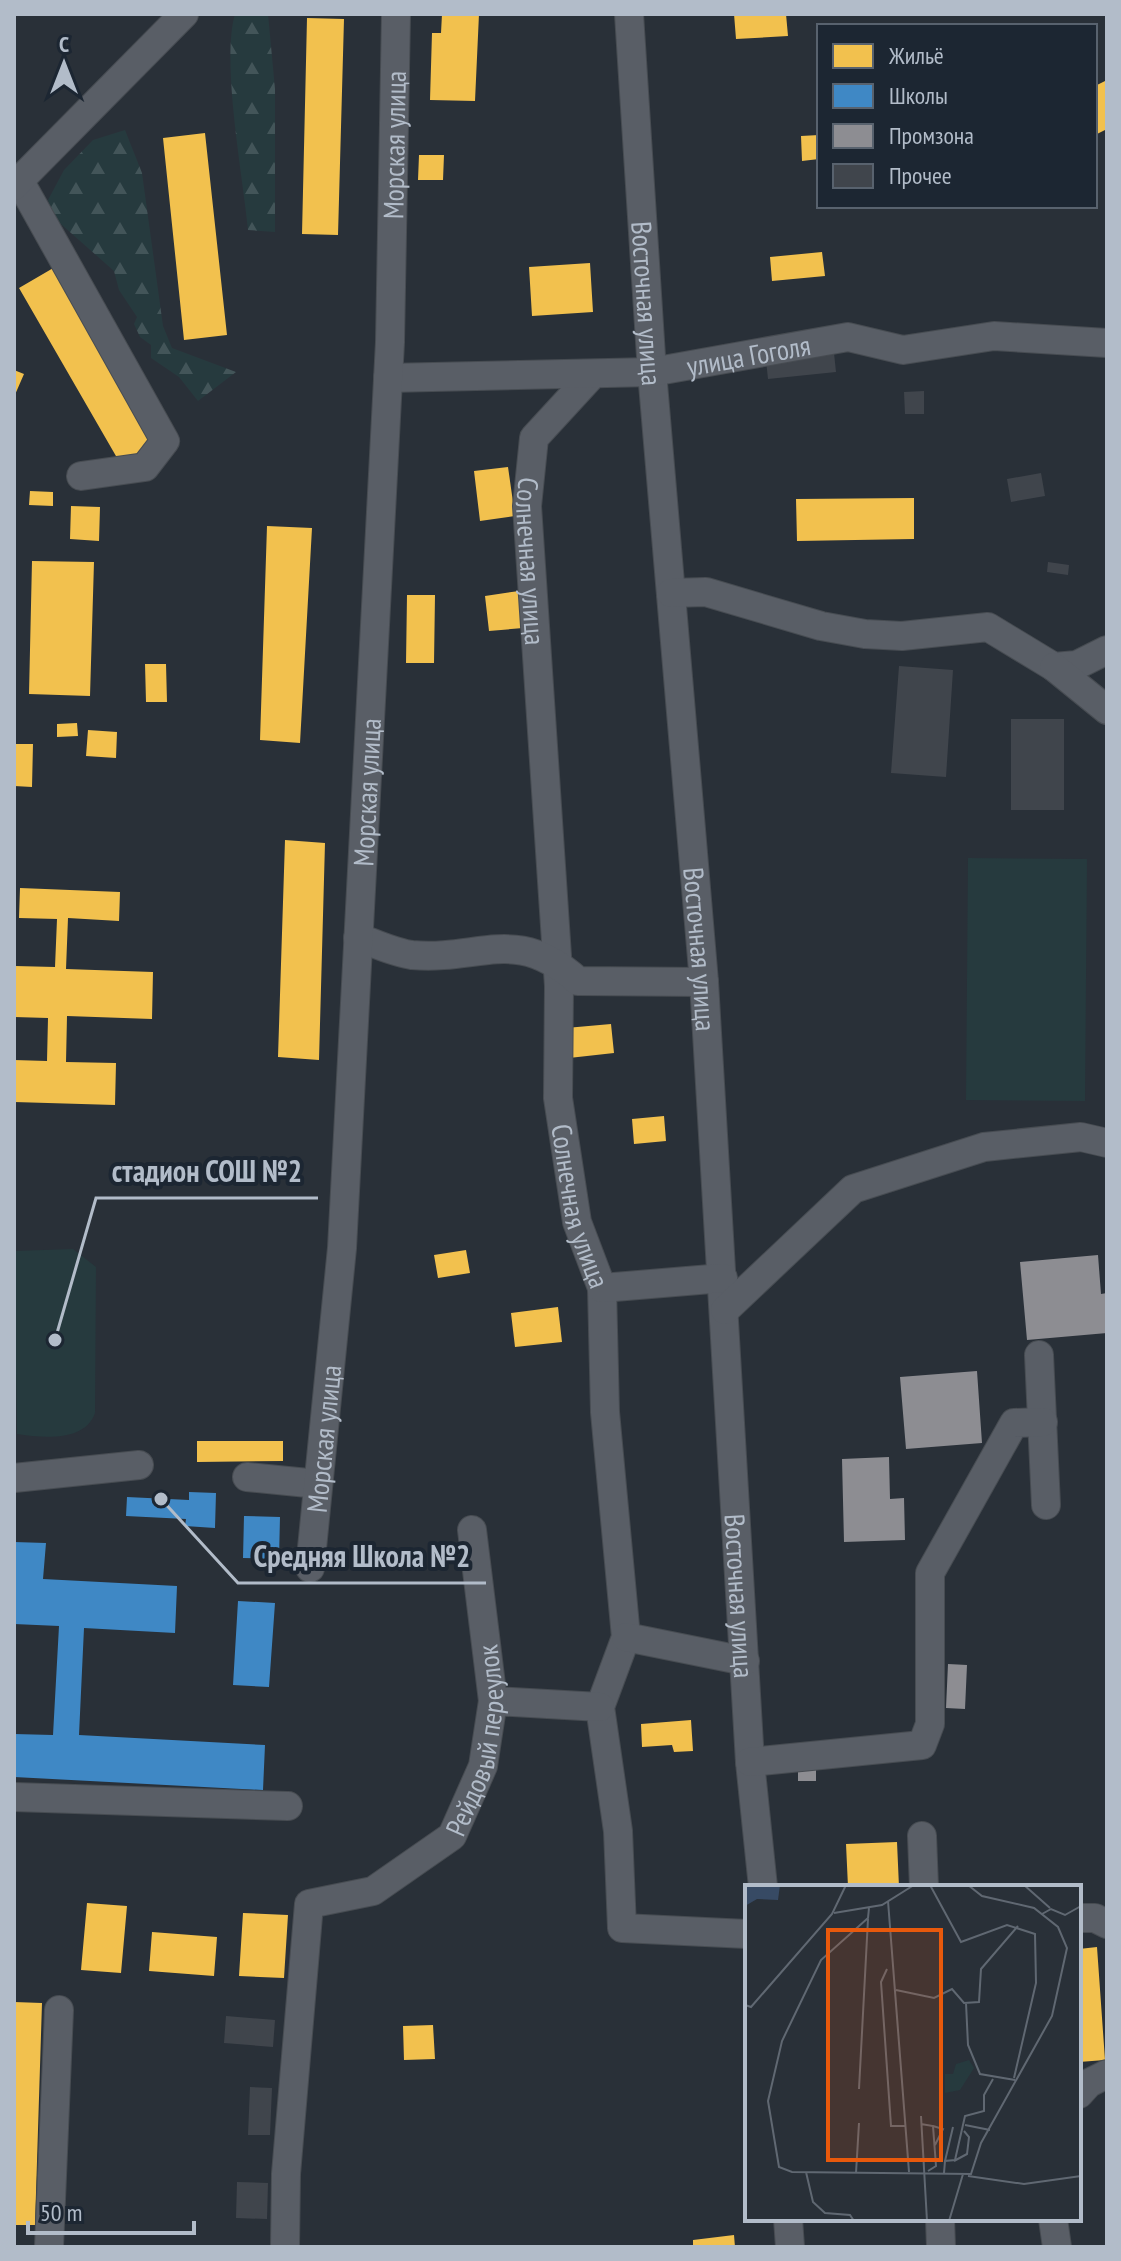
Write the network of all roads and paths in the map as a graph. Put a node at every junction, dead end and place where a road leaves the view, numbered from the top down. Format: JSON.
{"nodes":[{"id":1,"x":184,"y":14,"type":"edge"},
{"id":2,"x":396,"y":14,"type":"edge"},
{"id":3,"x":629,"y":14,"type":"edge"},
{"id":4,"x":16,"y":183,"type":"edge"},
{"id":5,"x":1107,"y":343,"type":"edge"},
{"id":6,"x":652,"y":372,"type":"junction"},
{"id":7,"x":591,"y":376,"type":"junction"},
{"id":8,"x":388,"y":378,"type":"junction"},
{"id":9,"x":81,"y":476,"type":"dead end"},
{"id":10,"x":671,"y":593,"type":"junction"},
{"id":11,"x":1107,"y":650,"type":"edge"},
{"id":12,"x":1054,"y":667,"type":"junction"},
{"id":13,"x":1107,"y":710,"type":"edge"},
{"id":14,"x":358,"y":938,"type":"junction"},
{"id":15,"x":558,"y":963,"type":"junction"},
{"id":16,"x":704,"y":982,"type":"junction"},
{"id":17,"x":1107,"y":1143,"type":"edge"},
{"id":18,"x":723,"y":1278,"type":"junction"},
{"id":19,"x":602,"y":1288,"type":"junction"},
{"id":20,"x":725,"y":1310,"type":"junction"},
{"id":21,"x":1039,"y":1355,"type":"dead end"},
{"id":22,"x":1043,"y":1422,"type":"junction"},
{"id":23,"x":139,"y":1465,"type":"dead end"},
{"id":24,"x":247,"y":1477,"type":"dead end"},
{"id":25,"x":14,"y":1478,"type":"edge"},
{"id":26,"x":318,"y":1484,"type":"junction"},
{"id":27,"x":1046,"y":1505,"type":"dead end"},
{"id":28,"x":472,"y":1530,"type":"dead end"},
{"id":29,"x":310,"y":1568,"type":"dead end"},
{"id":30,"x":626,"y":1637,"type":"junction"},
{"id":31,"x":745,"y":1661,"type":"junction"},
{"id":32,"x":493,"y":1701,"type":"junction"},
{"id":33,"x":600,"y":1707,"type":"junction"},
{"id":34,"x":750,"y":1762,"type":"junction"},
{"id":35,"x":14,"y":1797,"type":"edge"},
{"id":36,"x":288,"y":1806,"type":"dead end"},
{"id":37,"x":922,"y":1836,"type":"dead end"},
{"id":38,"x":763,"y":1885,"type":"edge"},
{"id":39,"x":924,"y":1885,"type":"edge"},
{"id":40,"x":1081,"y":1918,"type":"edge"},
{"id":41,"x":1107,"y":1924,"type":"edge"},
{"id":42,"x":745,"y":1934,"type":"edge"},
{"id":43,"x":59,"y":2010,"type":"dead end"},
{"id":44,"x":1107,"y":2074,"type":"edge"},
{"id":45,"x":1081,"y":2092,"type":"edge"},
{"id":46,"x":788,"y":2221,"type":"edge"},
{"id":47,"x":940,"y":2221,"type":"edge"},
{"id":48,"x":1053,"y":2221,"type":"edge"},
{"id":49,"x":49,"y":2247,"type":"edge"},
{"id":50,"x":285,"y":2247,"type":"edge"},
{"id":51,"x":790,"y":2247,"type":"edge"},
{"id":52,"x":941,"y":2247,"type":"edge"},
{"id":53,"x":1057,"y":2247,"type":"edge"}],
"edges":[{"from":1,"to":4,"type":"street"},
{"from":2,"to":8,"type":"street","name":"Морская улица"},
{"from":3,"to":6,"type":"street","name":"Восточная улица"},
{"from":4,"to":9,"type":"street"},
{"from":5,"to":6,"type":"street","name":"улица Гоголя"},
{"from":6,"to":7,"type":"street","name":"улица Гоголя"},
{"from":6,"to":10,"type":"street","name":"Восточная улица"},
{"from":7,"to":8,"type":"street","name":"улица Гоголя"},
{"from":7,"to":15,"type":"street","name":"Солнечная улица"},
{"from":8,"to":14,"type":"street","name":"Морская улица"},
{"from":10,"to":12,"type":"street"},
{"from":10,"to":16,"type":"street","name":"Восточная улица"},
{"from":11,"to":12,"type":"street"},
{"from":12,"to":13,"type":"street"},
{"from":14,"to":15,"type":"street"},
{"from":14,"to":26,"type":"street","name":"Морская улица"},
{"from":15,"to":16,"type":"street"},
{"from":15,"to":19,"type":"street","name":"Солнечная улица"},
{"from":16,"to":18,"type":"street","name":"Восточная улица"},
{"from":17,"to":20,"type":"street"},
{"from":18,"to":19,"type":"street"},
{"from":18,"to":20,"type":"street","name":"Восточная улица"},
{"from":19,"to":30,"type":"street","name":"Солнечная улица"},
{"from":20,"to":31,"type":"street","name":"Восточная улица"},
{"from":21,"to":22,"type":"street"},
{"from":22,"to":27,"type":"street"},
{"from":22,"to":34,"type":"street"},
{"from":23,"to":25,"type":"street"},
{"from":24,"to":26,"type":"street"},
{"from":26,"to":29,"type":"street","name":"Морская улица"},
{"from":28,"to":32,"type":"street","name":"Рейдовый переулок"},
{"from":30,"to":31,"type":"street"},
{"from":30,"to":33,"type":"street","name":"Солнечная улица"},
{"from":31,"to":34,"type":"street","name":"Восточная улица"},
{"from":32,"to":33,"type":"street"},
{"from":32,"to":50,"type":"street","name":"Рейдовый переулок"},
{"from":33,"to":42,"type":"street","name":"Солнечная улица"},
{"from":34,"to":38,"type":"street","name":"Восточная улица"},
{"from":35,"to":36,"type":"street"},
{"from":37,"to":39,"type":"street"},
{"from":40,"to":41,"type":"street"},
{"from":43,"to":49,"type":"street"},
{"from":44,"to":45,"type":"street"},
{"from":46,"to":51,"type":"street"},
{"from":47,"to":52,"type":"street"},
{"from":48,"to":53,"type":"street"}]}
